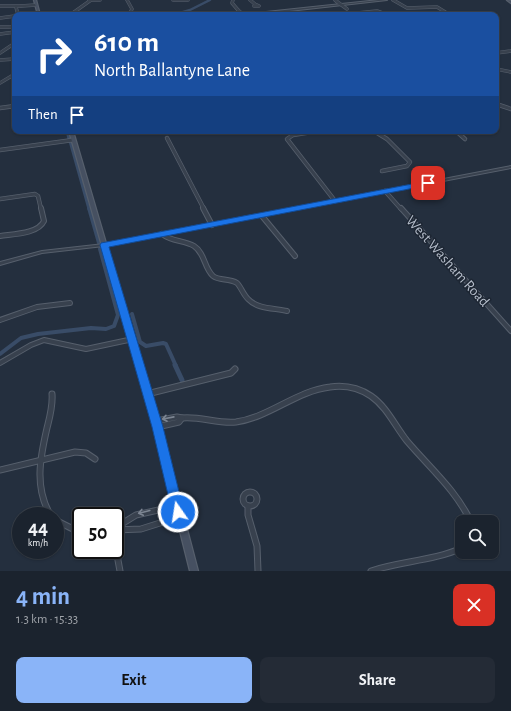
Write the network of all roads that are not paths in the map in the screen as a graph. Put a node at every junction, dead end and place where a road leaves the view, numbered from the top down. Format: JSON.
{"nodes":[{"id":1,"x":35,"y":0,"type":"edge"},
{"id":2,"x":87,"y":0,"type":"edge"},
{"id":3,"x":91,"y":0,"type":"edge"},
{"id":4,"x":100,"y":0,"type":"edge"},
{"id":5,"x":127,"y":0,"type":"edge"},
{"id":6,"x":173,"y":0,"type":"edge"},
{"id":7,"x":188,"y":0,"type":"edge"},
{"id":8,"x":233,"y":0,"type":"edge"},
{"id":9,"x":250,"y":0,"type":"edge"},
{"id":10,"x":386,"y":0,"type":"edge"},
{"id":11,"x":393,"y":0,"type":"edge"},
{"id":12,"x":508,"y":0,"type":"edge"},
{"id":13,"x":335,"y":1,"type":"edge"},
{"id":14,"x":511,"y":2,"type":"edge"},
{"id":15,"x":36,"y":5,"type":"junction"},
{"id":16,"x":256,"y":5,"type":"dead end"},
{"id":17,"x":341,"y":5,"type":"junction"},
{"id":18,"x":0,"y":6,"type":"edge"},
{"id":19,"x":16,"y":7,"type":"junction"},
{"id":20,"x":16,"y":12,"type":"edge"},
{"id":21,"x":38,"y":12,"type":"edge"},
{"id":22,"x":74,"y":12,"type":"edge"},
{"id":23,"x":130,"y":12,"type":"edge"},
{"id":24,"x":240,"y":12,"type":"edge"},
{"id":25,"x":273,"y":12,"type":"edge"},
{"id":26,"x":350,"y":12,"type":"edge"},
{"id":27,"x":371,"y":12,"type":"edge"},
{"id":28,"x":382,"y":12,"type":"edge"},
{"id":29,"x":444,"y":12,"type":"edge"},
{"id":30,"x":12,"y":16,"type":"edge"},
{"id":31,"x":0,"y":18,"type":"edge"},
{"id":32,"x":12,"y":26,"type":"edge"},
{"id":33,"x":0,"y":27,"type":"edge"},
{"id":34,"x":12,"y":32,"type":"edge"},
{"id":35,"x":0,"y":34,"type":"edge"},
{"id":36,"x":12,"y":45,"type":"edge"},
{"id":37,"x":511,"y":51,"type":"edge"},
{"id":38,"x":0,"y":53,"type":"edge"},
{"id":39,"x":499,"y":53,"type":"edge"},
{"id":40,"x":12,"y":59,"type":"edge"},
{"id":41,"x":0,"y":60,"type":"edge"},
{"id":42,"x":499,"y":70,"type":"edge"},
{"id":43,"x":511,"y":72,"type":"edge"},
{"id":44,"x":12,"y":76,"type":"edge"},
{"id":45,"x":0,"y":83,"type":"edge"},
{"id":46,"x":499,"y":105,"type":"edge"},
{"id":47,"x":12,"y":106,"type":"edge"},
{"id":48,"x":0,"y":108,"type":"edge"},
{"id":49,"x":511,"y":108,"type":"edge"},
{"id":50,"x":72,"y":134,"type":"edge"},
{"id":51,"x":303,"y":134,"type":"edge"},
{"id":52,"x":379,"y":134,"type":"edge"},
{"id":53,"x":460,"y":134,"type":"edge"},
{"id":54,"x":167,"y":138,"type":"dead end"},
{"id":55,"x":465,"y":138,"type":"dead end"},
{"id":56,"x":73,"y":140,"type":"junction"},
{"id":57,"x":0,"y":150,"type":"edge"},
{"id":58,"x":511,"y":167,"type":"edge"},
{"id":59,"x":382,"y":170,"type":"dead end"},
{"id":60,"x":385,"y":191,"type":"junction"},
{"id":61,"x":0,"y":199,"type":"edge"},
{"id":62,"x":335,"y":201,"type":"junction"},
{"id":63,"x":262,"y":216,"type":"junction"},
{"id":64,"x":212,"y":225,"type":"junction"},
{"id":65,"x":162,"y":234,"type":"junction"},
{"id":66,"x":0,"y":236,"type":"edge"},
{"id":67,"x":104,"y":245,"type":"junction"},
{"id":68,"x":295,"y":256,"type":"dead end"},
{"id":69,"x":0,"y":264,"type":"edge"},
{"id":70,"x":70,"y":304,"type":"dead end"},
{"id":71,"x":287,"y":311,"type":"dead end"},
{"id":72,"x":0,"y":320,"type":"edge"},
{"id":73,"x":511,"y":331,"type":"edge"},
{"id":74,"x":133,"y":339,"type":"junction"},
{"id":75,"x":0,"y":363,"type":"edge"},
{"id":76,"x":235,"y":369,"type":"dead end"},
{"id":77,"x":52,"y":394,"type":"dead end"},
{"id":78,"x":148,"y":394,"type":"junction"},
{"id":79,"x":156,"y":424,"type":"junction"},
{"id":80,"x":95,"y":459,"type":"dead end"},
{"id":81,"x":41,"y":460,"type":"junction"},
{"id":82,"x":0,"y":470,"type":"edge"},
{"id":83,"x":176,"y":506,"type":"junction"},
{"id":84,"x":248,"y":506,"type":"dead end"},
{"id":85,"x":44,"y":507,"type":"edge"},
{"id":86,"x":468,"y":515,"type":"edge"},
{"id":87,"x":179,"y":517,"type":"junction"},
{"id":88,"x":124,"y":521,"type":"edge"},
{"id":89,"x":124,"y":531,"type":"edge"},
{"id":90,"x":455,"y":552,"type":"edge"},
{"id":91,"x":118,"y":559,"type":"edge"},
{"id":92,"x":384,"y":569,"type":"edge"},
{"id":93,"x":120,"y":571,"type":"edge"},
{"id":94,"x":194,"y":571,"type":"edge"},
{"id":95,"x":258,"y":571,"type":"edge"},
{"id":96,"x":371,"y":571,"type":"edge"}],
"edges":[{"from":1,"to":15,"type":"main road"},
{"from":2,"to":3,"type":"street"},
{"from":3,"to":4,"type":"street"},
{"from":3,"to":22,"type":"street"},
{"from":5,"to":23,"type":"street"},
{"from":6,"to":7,"type":"street"},
{"from":8,"to":24,"type":"street"},
{"from":9,"to":16,"type":"street"},
{"from":10,"to":17,"type":"street"},
{"from":11,"to":29,"type":"street"},
{"from":12,"to":14,"type":"main road"},
{"from":13,"to":17,"type":"street"},
{"from":15,"to":19,"type":"street"},
{"from":15,"to":21,"type":"main road"},
{"from":17,"to":25,"type":"street"},
{"from":17,"to":26,"type":"street"},
{"from":18,"to":19,"type":"street"},
{"from":19,"to":20,"type":"street"},
{"from":27,"to":28,"type":"street"},
{"from":30,"to":31,"type":"street"},
{"from":32,"to":33,"type":"street"},
{"from":34,"to":35,"type":"street"},
{"from":36,"to":38,"type":"street"},
{"from":37,"to":39,"type":"street"},
{"from":40,"to":41,"type":"street"},
{"from":42,"to":43,"type":"street"},
{"from":44,"to":45,"type":"street"},
{"from":46,"to":49,"type":"street"},
{"from":47,"to":48,"type":"street"},
{"from":50,"to":56,"type":"main road"},
{"from":51,"to":62,"type":"street"},
{"from":52,"to":59,"type":"street"},
{"from":53,"to":55,"type":"street"},
{"from":54,"to":64,"type":"street"},
{"from":56,"to":57,"type":"street"},
{"from":56,"to":67,"type":"main road"},
{"from":58,"to":60,"type":"street"},
{"from":60,"to":62,"type":"street"},
{"from":60,"to":73,"type":"street","name":"West Washam Road"},
{"from":61,"to":66,"type":"street"},
{"from":62,"to":63,"type":"street"},
{"from":63,"to":64,"type":"street"},
{"from":63,"to":68,"type":"street"},
{"from":64,"to":65,"type":"street"},
{"from":65,"to":67,"type":"street"},
{"from":65,"to":71,"type":"street"},
{"from":67,"to":69,"type":"street"},
{"from":67,"to":74,"type":"main road"},
{"from":70,"to":72,"type":"street"},
{"from":74,"to":75,"type":"street"},
{"from":74,"to":78,"type":"main road"},
{"from":76,"to":78,"type":"street"},
{"from":77,"to":81,"type":"street"},
{"from":78,"to":79,"type":"main road"},
{"from":79,"to":83,"type":"main road"},
{"from":79,"to":86,"type":"street"},
{"from":80,"to":81,"type":"street"},
{"from":81,"to":82,"type":"street"},
{"from":81,"to":85,"type":"street"},
{"from":83,"to":87,"type":"main road"},
{"from":83,"to":88,"type":"street","one_way":true},
{"from":84,"to":95,"type":"street"},
{"from":87,"to":89,"type":"street"},
{"from":87,"to":94,"type":"main road"},
{"from":90,"to":92,"type":"street"},
{"from":91,"to":93,"type":"street"},
{"from":92,"to":96,"type":"street"}]}
